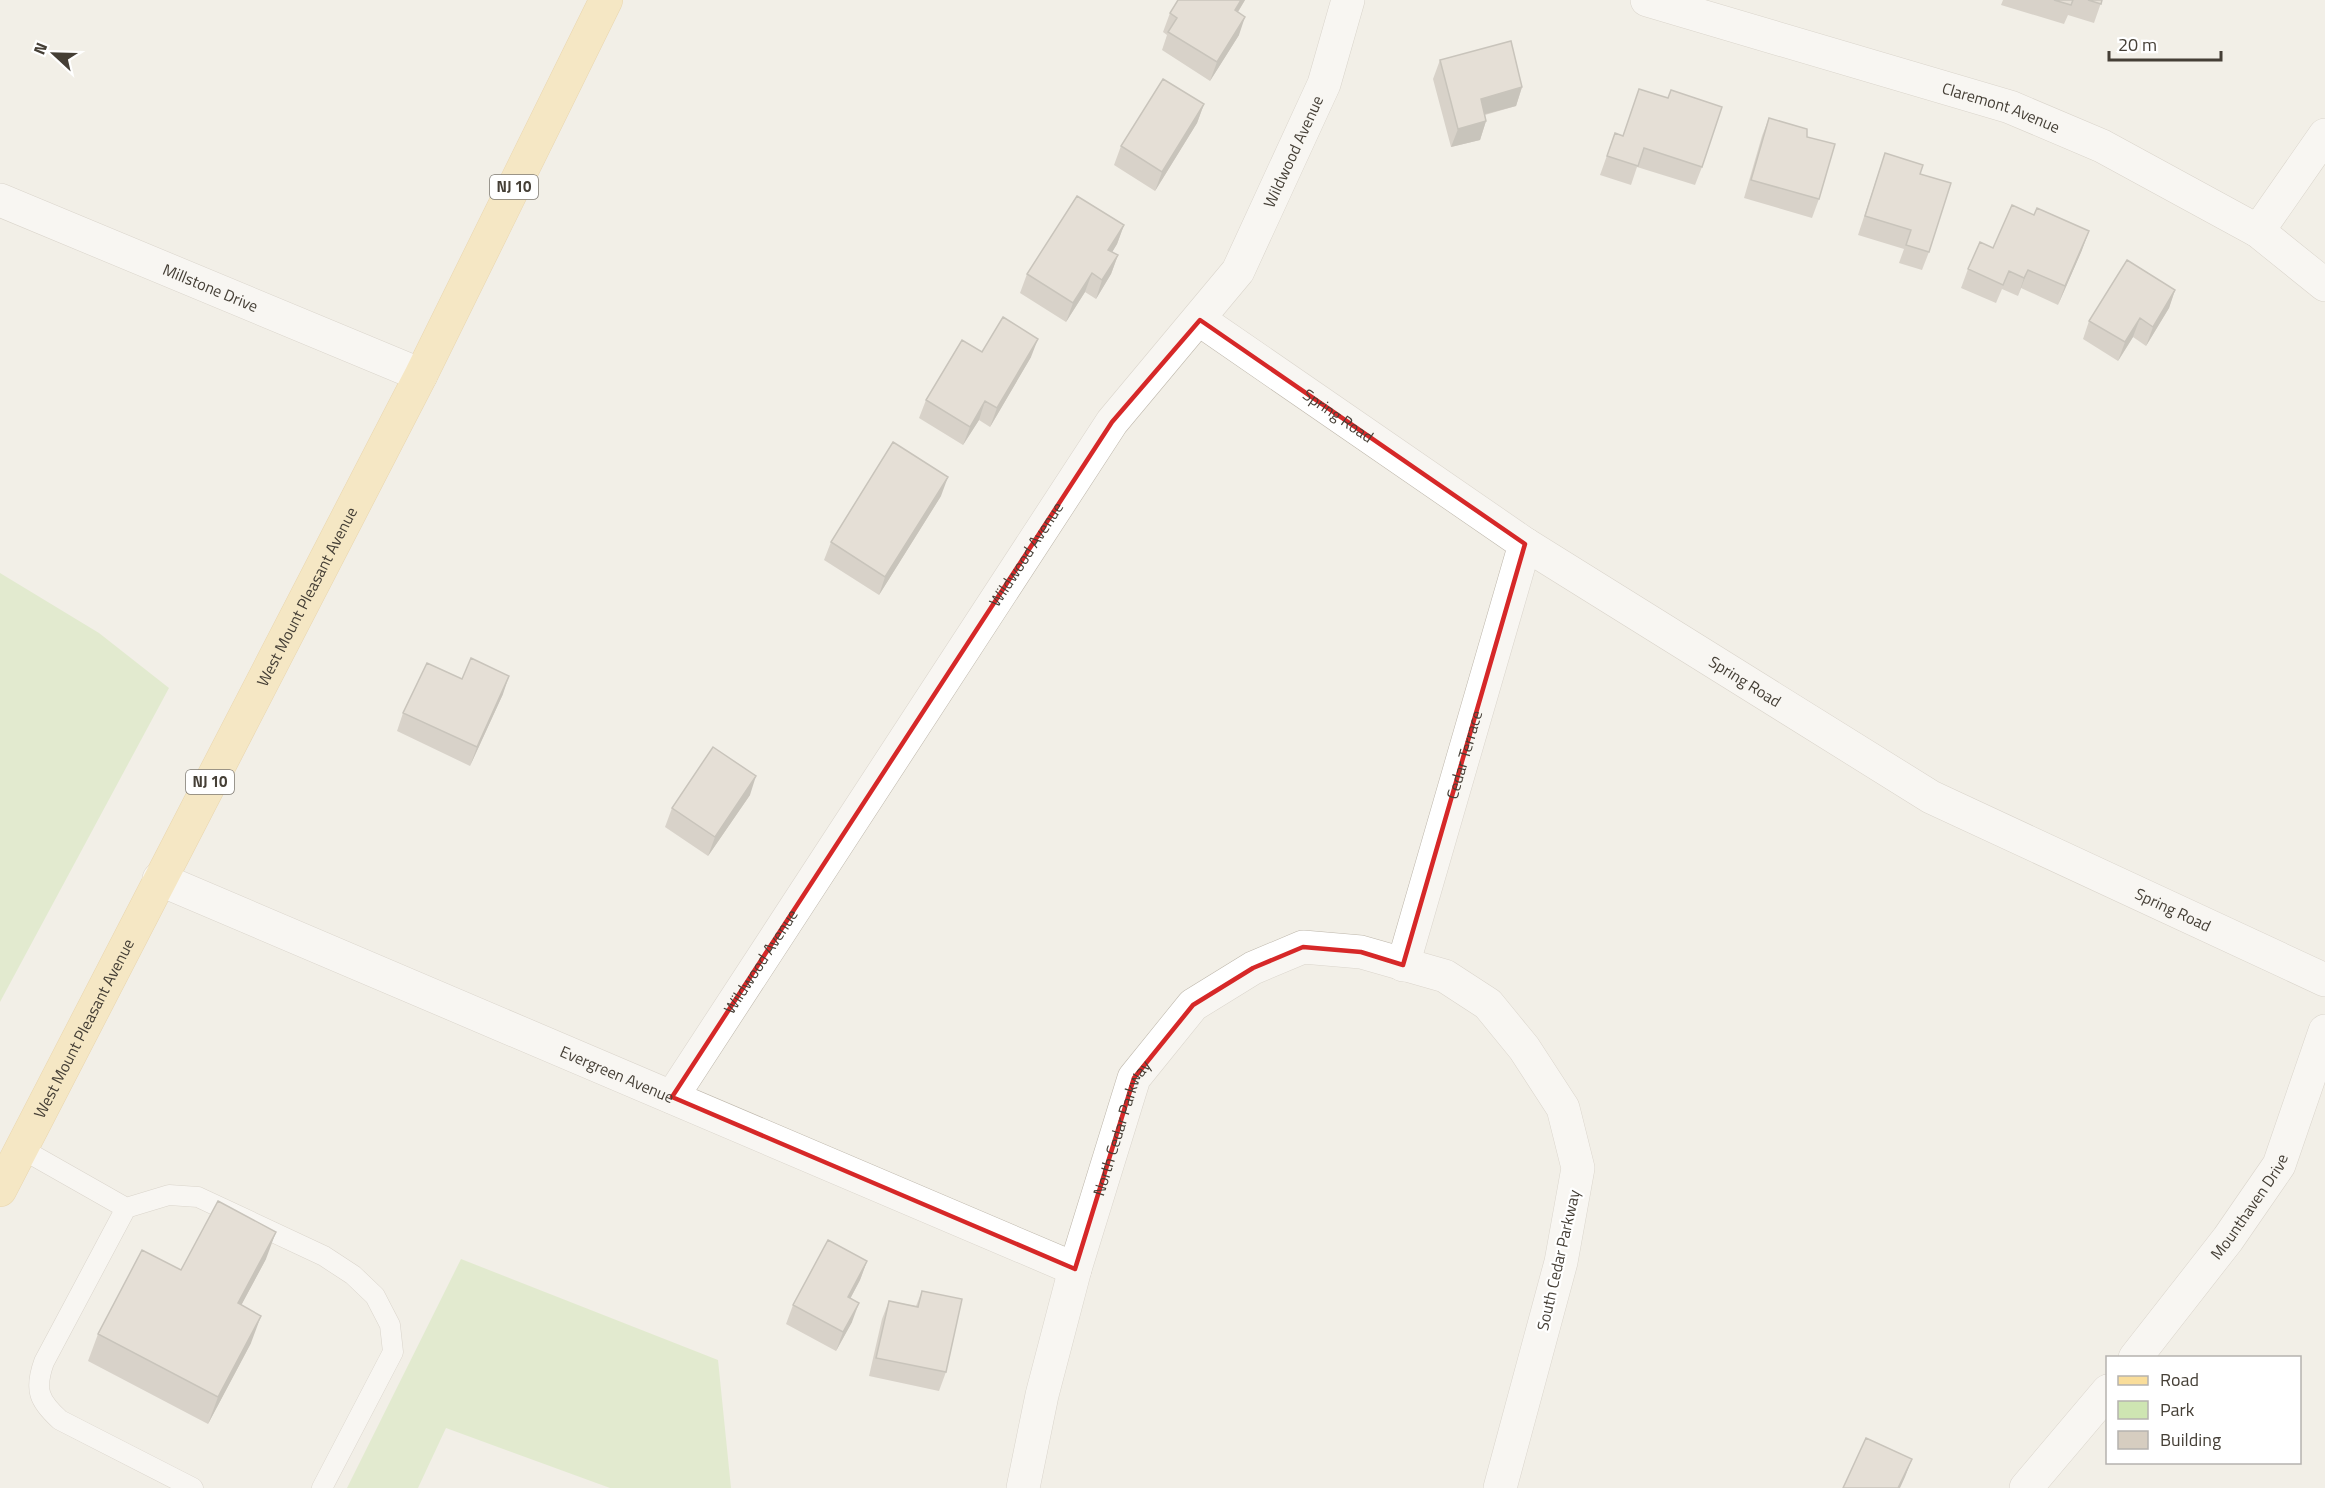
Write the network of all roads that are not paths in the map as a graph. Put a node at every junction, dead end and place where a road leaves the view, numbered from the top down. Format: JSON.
{"nodes":[{"id":1,"x":606,"y":0,"type":"edge"},
{"id":2,"x":1348,"y":0,"type":"edge"},
{"id":3,"x":1647,"y":0,"type":"edge"},
{"id":4,"x":2325,"y":135,"type":"edge"},
{"id":5,"x":0,"y":200,"type":"edge"},
{"id":6,"x":2258,"y":231,"type":"junction"},
{"id":7,"x":2325,"y":285,"type":"edge"},
{"id":8,"x":1200,"y":320,"type":"junction"},
{"id":9,"x":421,"y":375,"type":"junction"},
{"id":10,"x":1525,"y":544,"type":"junction"},
{"id":11,"x":159,"y":879,"type":"junction"},
{"id":12,"x":1403,"y":965,"type":"junction"},
{"id":13,"x":2325,"y":980,"type":"edge"},
{"id":14,"x":2325,"y":1031,"type":"edge"},
{"id":15,"x":672,"y":1097,"type":"junction"},
{"id":16,"x":22,"y":1149,"type":"junction"},
{"id":17,"x":0,"y":1190,"type":"edge"},
{"id":18,"x":126,"y":1208,"type":"junction"},
{"id":19,"x":1075,"y":1269,"type":"junction"},
{"id":20,"x":2137,"y":1356,"type":"edge"},
{"id":21,"x":2106,"y":1393,"type":"edge"},
{"id":22,"x":193,"y":1488,"type":"edge"},
{"id":23,"x":322,"y":1488,"type":"edge"},
{"id":24,"x":1023,"y":1488,"type":"edge"},
{"id":25,"x":1500,"y":1488,"type":"edge"},
{"id":26,"x":2026,"y":1488,"type":"edge"}],
"edges":[{"from":1,"to":9,"type":"main road","name":"West Mount Pleasant Avenue","number":"NJ 10"},
{"from":2,"to":8,"type":"street","name":"Wildwood Avenue"},
{"from":3,"to":6,"type":"street","name":"Claremont Avenue"},
{"from":4,"to":6,"type":"street"},
{"from":5,"to":9,"type":"street","name":"Millstone Drive"},
{"from":6,"to":7,"type":"street","name":"Claremont Avenue"},
{"from":8,"to":10,"type":"street","name":"Spring Road"},
{"from":8,"to":15,"type":"street","name":"Wildwood Avenue"},
{"from":9,"to":11,"type":"main road","name":"West Mount Pleasant Avenue","number":"NJ 10"},
{"from":10,"to":12,"type":"street","name":"Cedar Terrace"},
{"from":10,"to":13,"type":"street","name":"Spring Road"},
{"from":11,"to":15,"type":"street","name":"Evergreen Avenue"},
{"from":11,"to":16,"type":"main road","name":"West Mount Pleasant Avenue","number":"NJ 10"},
{"from":12,"to":19,"type":"street","name":"North Cedar Parkway"},
{"from":12,"to":25,"type":"street","name":"South Cedar Parkway"},
{"from":14,"to":20,"type":"street","name":"Mounthaven Drive"},
{"from":15,"to":19,"type":"street","name":"Evergreen Avenue"},
{"from":16,"to":17,"type":"main road","name":"West Mount Pleasant Avenue","number":"NJ 10"},
{"from":16,"to":18,"type":"lane"},
{"from":18,"to":22,"type":"lane"},
{"from":18,"to":23,"type":"lane"},
{"from":19,"to":24,"type":"street","name":"North Cedar Parkway"},
{"from":21,"to":26,"type":"street"}]}
